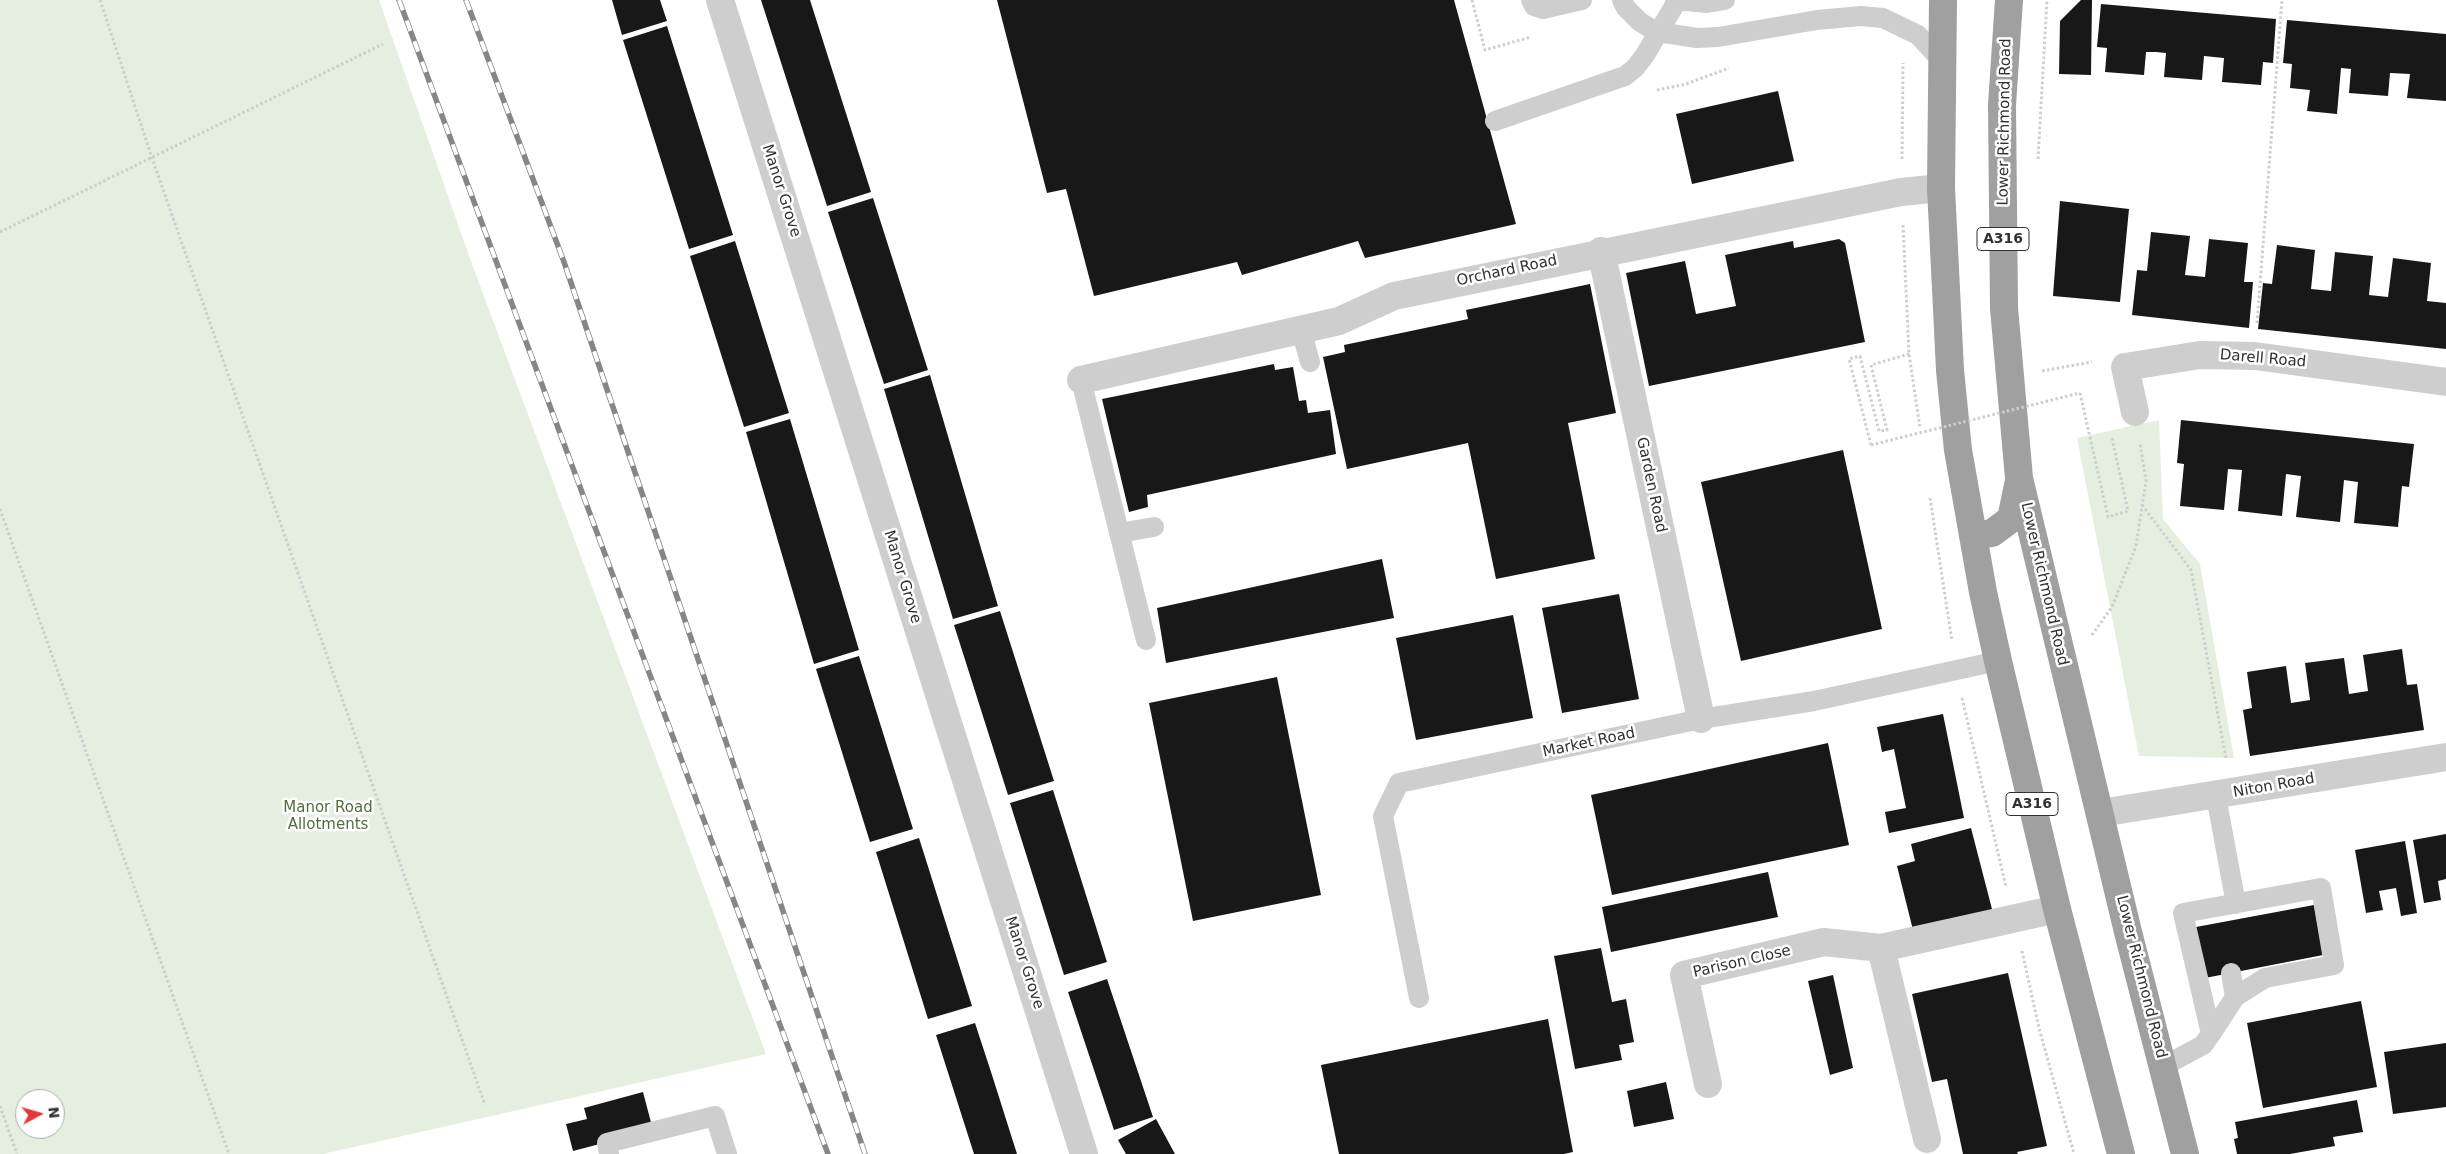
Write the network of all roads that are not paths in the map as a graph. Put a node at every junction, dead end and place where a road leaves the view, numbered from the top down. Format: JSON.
{"nodes":[{"id":1,"x":720,"y":0,"type":"edge"},
{"id":2,"x":1531,"y":0,"type":"edge"},
{"id":3,"x":1582,"y":0,"type":"edge"},
{"id":4,"x":1622,"y":0,"type":"edge"},
{"id":5,"x":1676,"y":0,"type":"edge"},
{"id":6,"x":1725,"y":0,"type":"edge"},
{"id":7,"x":1943,"y":0,"type":"edge"},
{"id":8,"x":2009,"y":0,"type":"edge"},
{"id":9,"x":1657,"y":32,"type":"junction"},
{"id":10,"x":1941,"y":60,"type":"junction"},
{"id":11,"x":1495,"y":121,"type":"dead end"},
{"id":12,"x":1941,"y":188,"type":"junction"},
{"id":13,"x":1601,"y":252,"type":"junction"},
{"id":14,"x":1301,"y":330,"type":"junction"},
{"id":15,"x":1310,"y":362,"type":"dead end"},
{"id":16,"x":1081,"y":380,"type":"joint"},
{"id":17,"x":2446,"y":382,"type":"edge"},
{"id":18,"x":2135,"y":412,"type":"road end"},
{"id":19,"x":2019,"y":478,"type":"junction"},
{"id":20,"x":1154,"y":527,"type":"dead end"},
{"id":21,"x":1119,"y":533,"type":"junction"},
{"id":22,"x":1973,"y":536,"type":"junction"},
{"id":23,"x":1146,"y":640,"type":"dead end"},
{"id":24,"x":1998,"y":661,"type":"junction"},
{"id":25,"x":1701,"y":720,"type":"junction"},
{"id":26,"x":2446,"y":758,"type":"edge"},
{"id":27,"x":2224,"y":795,"type":"junction"},
{"id":28,"x":2101,"y":814,"type":"junction"},
{"id":29,"x":2057,"y":909,"type":"junction"},
{"id":30,"x":2237,"y":910,"type":"junction"},
{"id":31,"x":1881,"y":948,"type":"junction"},
{"id":32,"x":2231,"y":973,"type":"dead end"},
{"id":33,"x":2236,"y":997,"type":"junction"},
{"id":34,"x":1419,"y":998,"type":"dead end"},
{"id":35,"x":2210,"y":1034,"type":"junction"},
{"id":36,"x":2164,"y":1066,"type":"junction"},
{"id":37,"x":1708,"y":1084,"type":"dead end"},
{"id":38,"x":1927,"y":1139,"type":"dead end"},
{"id":39,"x":609,"y":1154,"type":"edge"},
{"id":40,"x":727,"y":1154,"type":"edge"},
{"id":41,"x":1084,"y":1154,"type":"edge"},
{"id":42,"x":2121,"y":1154,"type":"edge"},
{"id":43,"x":2185,"y":1154,"type":"edge"}],
"edges":[{"from":1,"to":41,"type":"street","name":"Manor Grove"},
{"from":2,"to":3,"type":"lane"},
{"from":4,"to":9,"type":"lane"},
{"from":5,"to":6,"type":"lane"},
{"from":5,"to":9,"type":"lane"},
{"from":7,"to":10,"type":"highway","number":"A316"},
{"from":8,"to":19,"type":"highway","name":"Lower Richmond Road","number":"A316"},
{"from":9,"to":10,"type":"lane"},
{"from":9,"to":11,"type":"lane"},
{"from":10,"to":12,"type":"highway","number":"A316"},
{"from":12,"to":13,"type":"street","name":"Orchard Road"},
{"from":12,"to":22,"type":"highway","number":"A316"},
{"from":13,"to":14,"type":"street","name":"Orchard Road"},
{"from":13,"to":25,"type":"street","name":"Garden Road"},
{"from":14,"to":15,"type":"lane"},
{"from":14,"to":16,"type":"street","name":"Orchard Road"},
{"from":16,"to":21,"type":"lane"},
{"from":17,"to":18,"type":"street","name":"Darell Road"},
{"from":19,"to":22,"type":"highway"},
{"from":19,"to":28,"type":"highway","name":"Lower Richmond Road","number":"A316"},
{"from":20,"to":21,"type":"lane"},
{"from":21,"to":23,"type":"lane"},
{"from":22,"to":24,"type":"highway","number":"A316"},
{"from":24,"to":25,"type":"lane","name":"Market Road"},
{"from":24,"to":29,"type":"highway","number":"A316"},
{"from":25,"to":34,"type":"lane","name":"Market Road"},
{"from":26,"to":27,"type":"street","name":"Niton Road"},
{"from":27,"to":28,"type":"street","name":"Niton Road"},
{"from":27,"to":30,"type":"lane"},
{"from":28,"to":36,"type":"highway","name":"Lower Richmond Road","number":"A316"},
{"from":29,"to":31,"type":"street","name":"Parison Close"},
{"from":29,"to":42,"type":"highway","number":"A316"},
{"from":30,"to":33,"type":"lane"},
{"from":30,"to":35,"type":"lane"},
{"from":31,"to":37,"type":"street","name":"Parison Close"},
{"from":31,"to":38,"type":"street"},
{"from":32,"to":33,"type":"lane"},
{"from":33,"to":35,"type":"lane"},
{"from":35,"to":36,"type":"lane"},
{"from":36,"to":43,"type":"highway","name":"Lower Richmond Road","number":"A316"},
{"from":39,"to":40,"type":"lane"}]}
